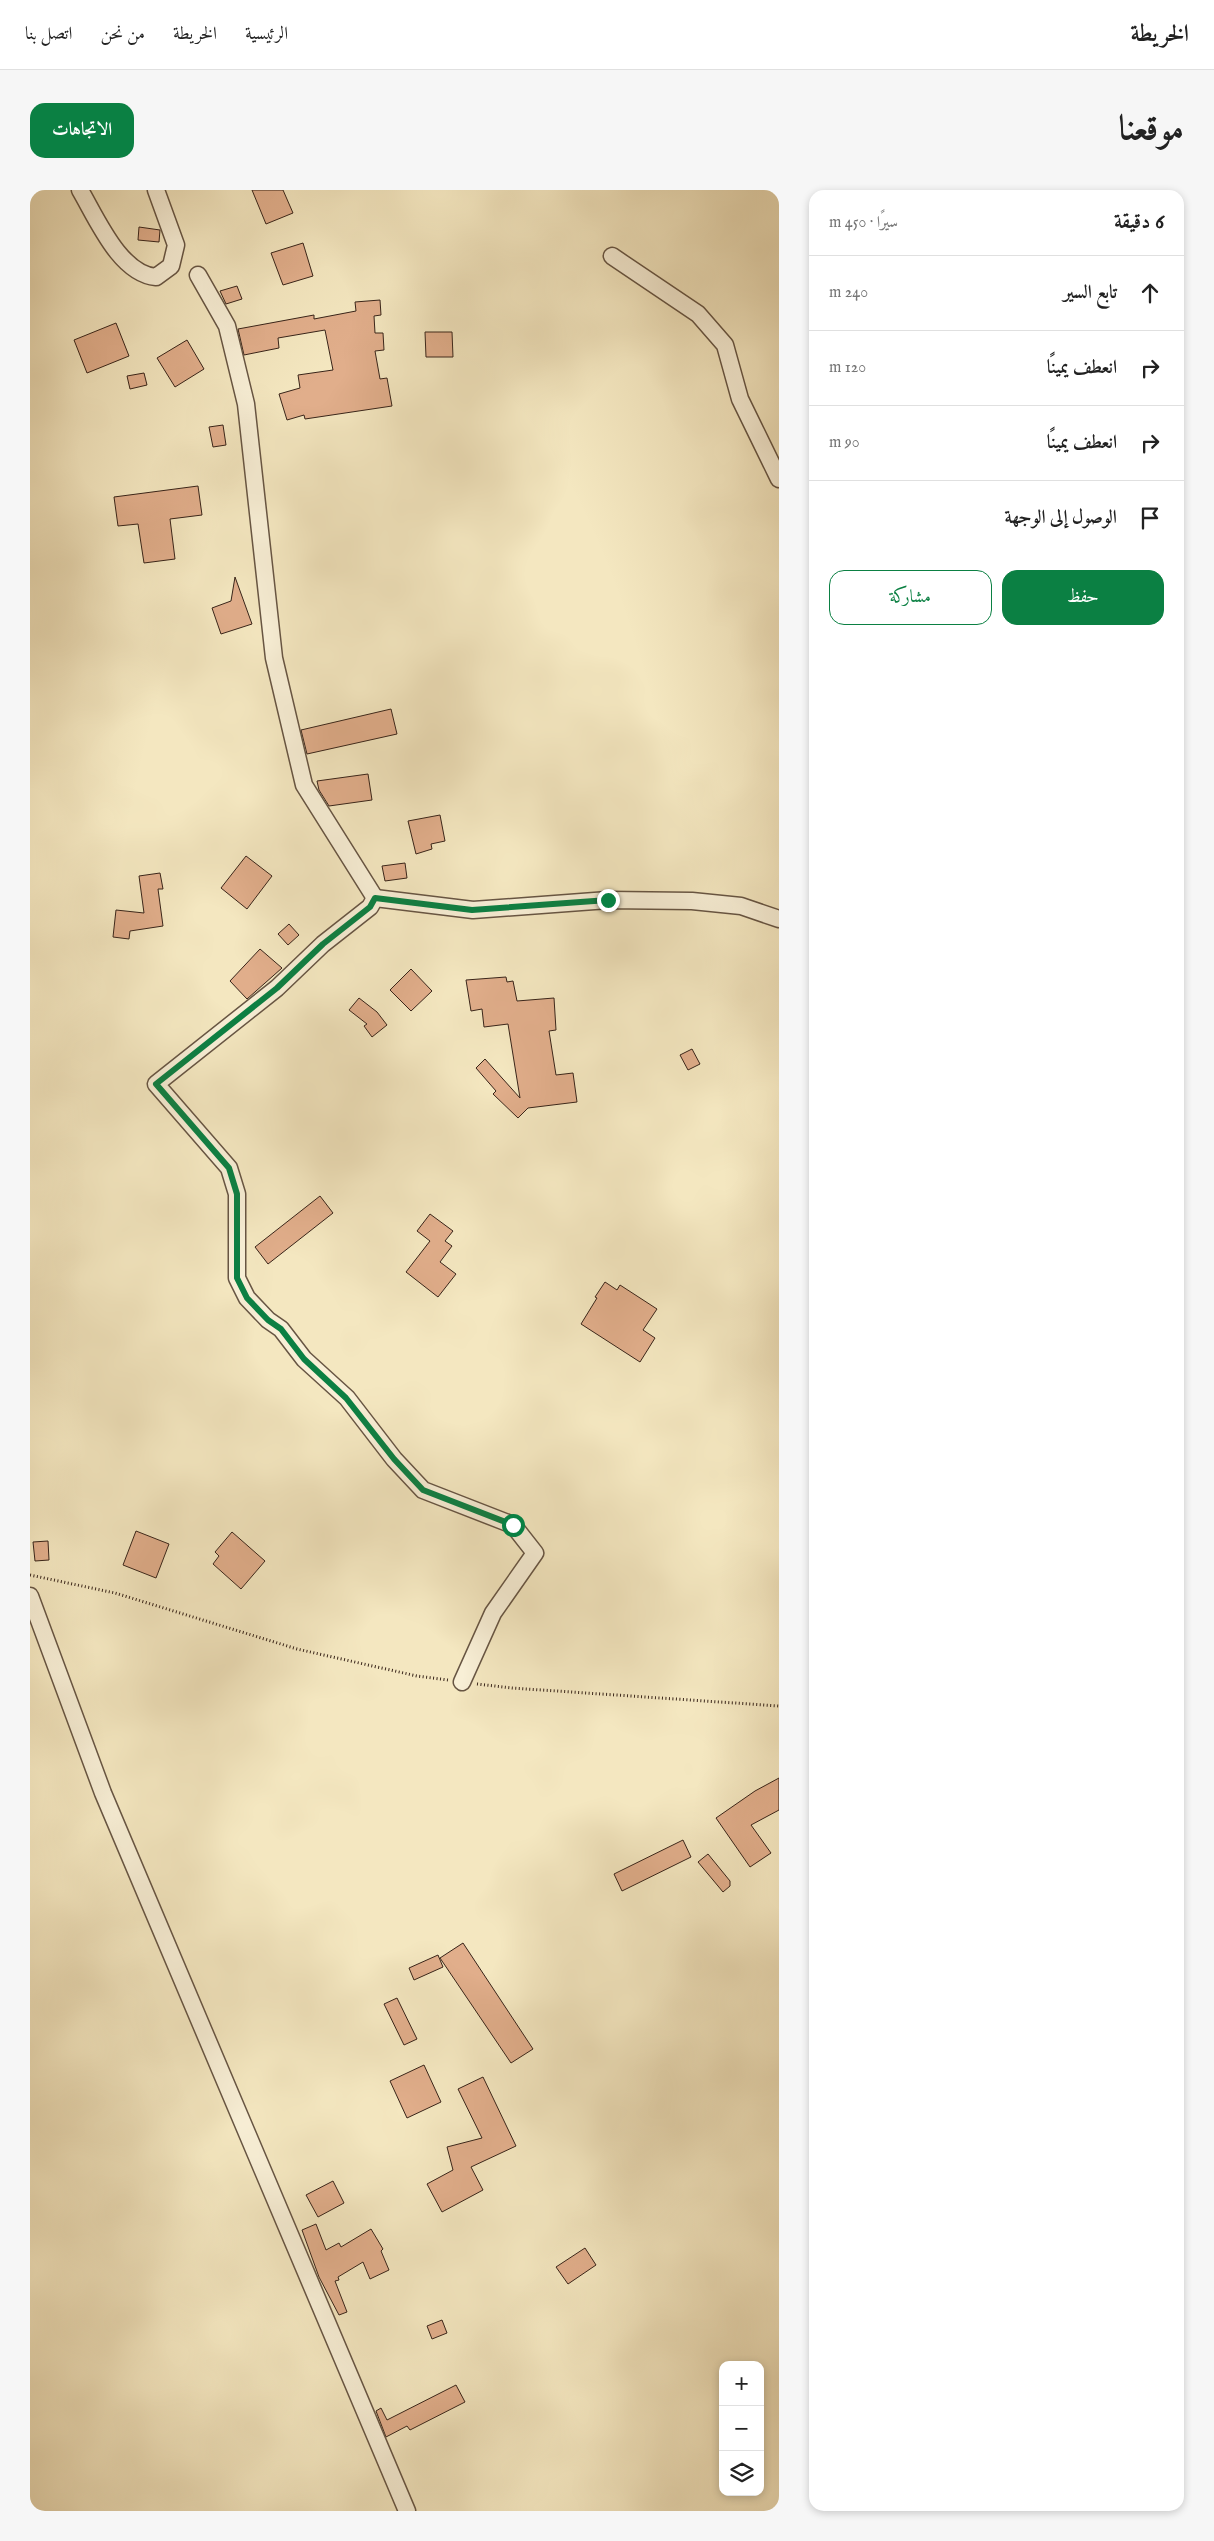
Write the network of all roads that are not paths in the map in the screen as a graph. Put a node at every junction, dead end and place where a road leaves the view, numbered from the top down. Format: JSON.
{"nodes":[{"id":1,"x":80,"y":190,"type":"edge"},
{"id":2,"x":156,"y":190,"type":"edge"},
{"id":3,"x":612,"y":256,"type":"dead end"},
{"id":4,"x":198,"y":275,"type":"dead end"},
{"id":5,"x":779,"y":479,"type":"edge"},
{"id":6,"x":375,"y":898,"type":"junction"},
{"id":7,"x":779,"y":919,"type":"edge"},
{"id":8,"x":30,"y":1596,"type":"edge"},
{"id":9,"x":462,"y":1682,"type":"road end"},
{"id":10,"x":407,"y":2511,"type":"edge"}],
"edges":[{"from":1,"to":2,"type":"street"},
{"from":3,"to":5,"type":"street"},
{"from":4,"to":6,"type":"street"},
{"from":6,"to":7,"type":"street"},
{"from":6,"to":9,"type":"street"},
{"from":8,"to":10,"type":"street"}]}
